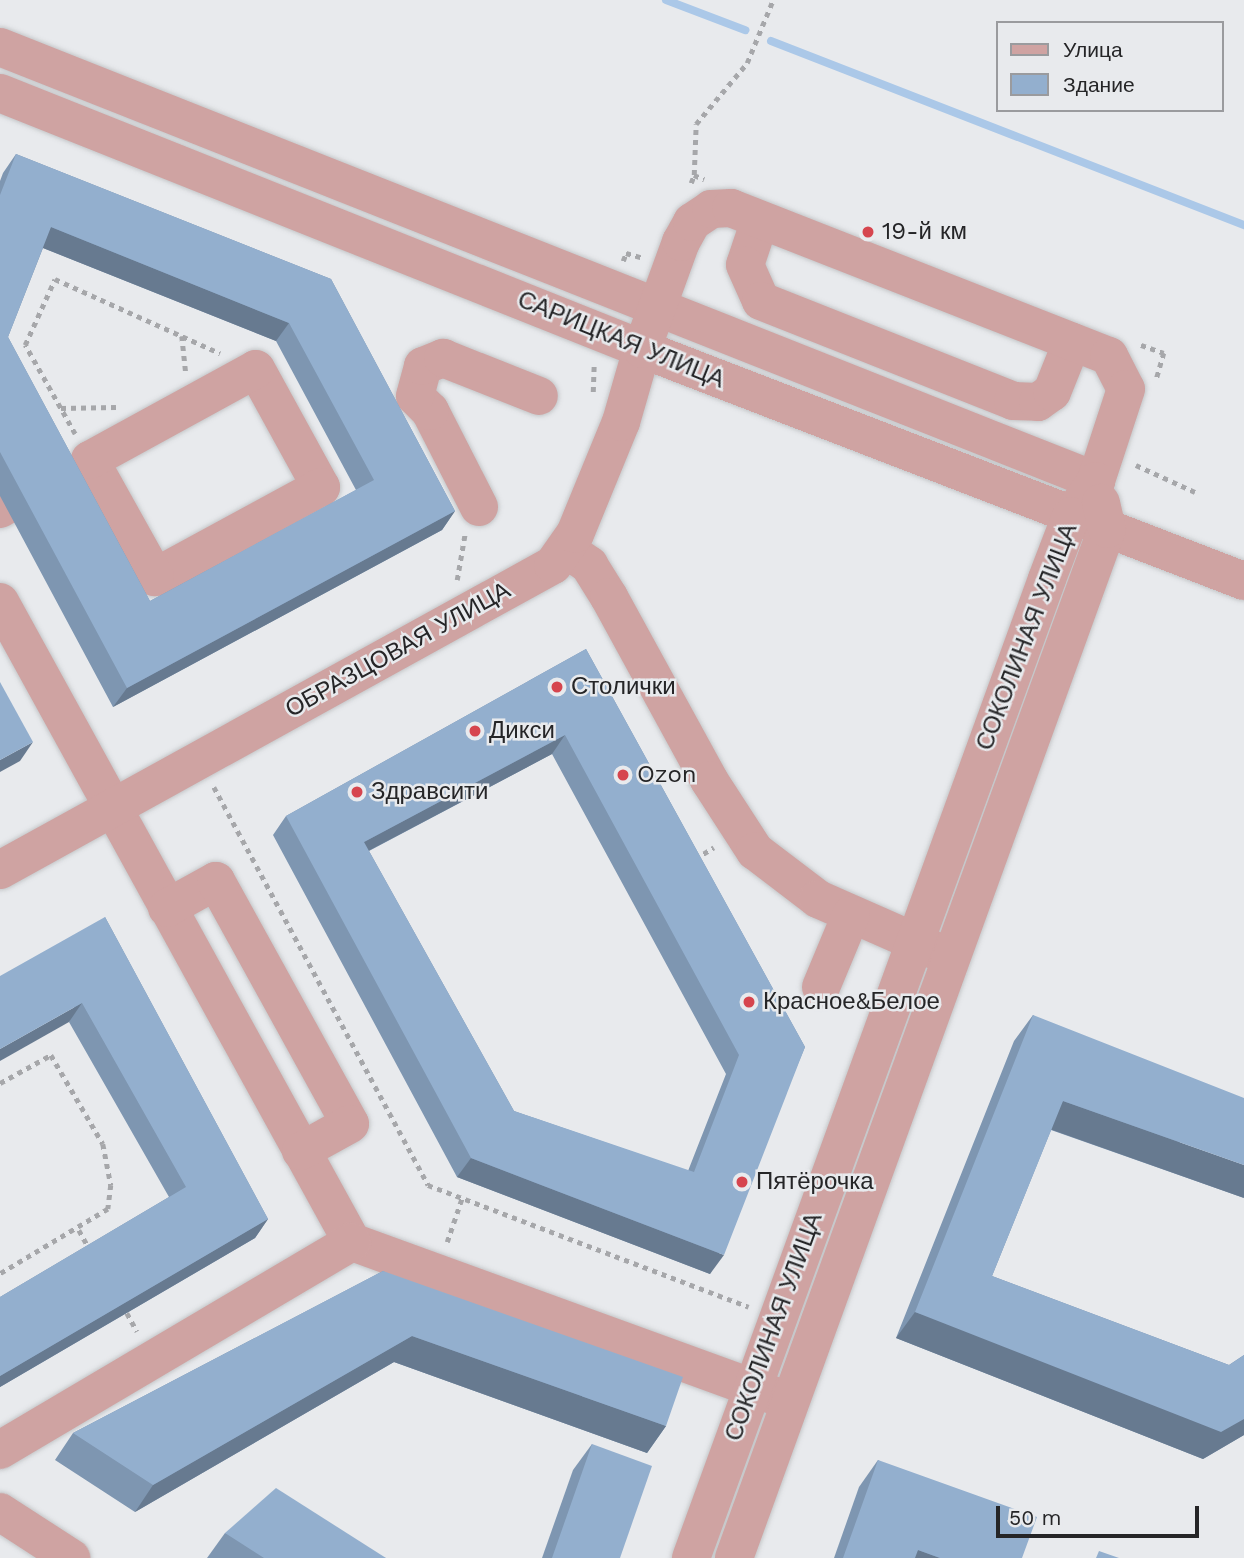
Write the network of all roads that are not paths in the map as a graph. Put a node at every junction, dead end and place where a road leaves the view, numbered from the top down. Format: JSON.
{"nodes":[{"id":1,"x":0,"y":47,"type":"edge"},
{"id":2,"x":0,"y":93,"type":"edge"},
{"id":3,"x":760,"y":220,"type":"junction"},
{"id":4,"x":656,"y":308,"type":"junction"},
{"id":5,"x":1072,"y":342,"type":"junction"},
{"id":6,"x":642,"y":349,"type":"junction"},
{"id":7,"x":415,"y":396,"type":"junction"},
{"id":8,"x":538,"y":397,"type":"dead end"},
{"id":9,"x":381,"y":414,"type":"edge"},
{"id":10,"x":75,"y":468,"type":"joint"},
{"id":11,"x":1096,"y":481,"type":"junction"},
{"id":12,"x":479,"y":507,"type":"dead end"},
{"id":13,"x":1071,"y":516,"type":"junction"},
{"id":14,"x":1107,"y":529,"type":"junction"},
{"id":15,"x":567,"y":550,"type":"junction"},
{"id":16,"x":1244,"y":580,"type":"edge"},
{"id":17,"x":0,"y":602,"type":"edge"},
{"id":18,"x":112,"y":808,"type":"junction"},
{"id":19,"x":0,"y":870,"type":"edge"},
{"id":20,"x":167,"y":908,"type":"junction"},
{"id":21,"x":850,"y":915,"type":"junction"},
{"id":22,"x":913,"y":943,"type":"junction"},
{"id":23,"x":951,"y":956,"type":"junction"},
{"id":24,"x":821,"y":987,"type":"dead end"},
{"id":25,"x":301,"y":1151,"type":"junction"},
{"id":26,"x":352,"y":1242,"type":"junction"},
{"id":27,"x":752,"y":1387,"type":"junction"},
{"id":28,"x":790,"y":1401,"type":"junction"},
{"id":29,"x":0,"y":1450,"type":"edge"},
{"id":30,"x":0,"y":1512,"type":"edge"},
{"id":31,"x":71,"y":1558,"type":"edge"},
{"id":32,"x":691,"y":1558,"type":"edge"},
{"id":33,"x":734,"y":1558,"type":"edge"}],
"edges":[{"from":1,"to":4,"type":"street","name":"САРИЦКАЯ УЛИЦА"},
{"from":2,"to":6,"type":"street","name":"САРИЦКАЯ УЛИЦА"},
{"from":3,"to":4,"type":"street","name":"ОБРАЗЦОВАЯ УЛИЦА"},
{"from":3,"to":5,"type":"street"},
{"from":3,"to":5,"type":"street"},
{"from":4,"to":6,"type":"street","name":"ОБРАЗЦОВАЯ УЛИЦА"},
{"from":4,"to":11,"type":"street","name":"САРИЦКАЯ УЛИЦА"},
{"from":5,"to":11,"type":"street"},
{"from":6,"to":13,"type":"street","name":"САРИЦКАЯ УЛИЦА"},
{"from":6,"to":15,"type":"street","name":"ОБРАЗЦОВАЯ УЛИЦА"},
{"from":7,"to":8,"type":"street"},
{"from":7,"to":9,"type":"street"},
{"from":7,"to":12,"type":"street"},
{"from":10,"to":10,"type":"street"},
{"from":11,"to":13,"type":"street","name":"СОКОЛИНАЯ УЛИЦА"},
{"from":11,"to":14,"type":"street","name":"СОКОЛИНАЯ УЛИЦА"},
{"from":13,"to":14,"type":"street","name":"САРИЦКАЯ УЛИЦА"},
{"from":13,"to":22,"type":"street","name":"СОКОЛИНАЯ УЛИЦА"},
{"from":14,"to":16,"type":"street","name":"САРИЦКАЯ УЛИЦА"},
{"from":14,"to":23,"type":"street","name":"СОКОЛИНАЯ УЛИЦА"},
{"from":15,"to":18,"type":"street","name":"ОБРАЗЦОВАЯ УЛИЦА"},
{"from":15,"to":21,"type":"street"},
{"from":17,"to":18,"type":"street"},
{"from":18,"to":19,"type":"street","name":"ОБРАЗЦОВАЯ УЛИЦА"},
{"from":18,"to":20,"type":"street"},
{"from":20,"to":25,"type":"street"},
{"from":20,"to":25,"type":"street"},
{"from":21,"to":22,"type":"street"},
{"from":21,"to":24,"type":"street"},
{"from":22,"to":23,"type":"street"},
{"from":22,"to":27,"type":"street","name":"СОКОЛИНАЯ УЛИЦА"},
{"from":23,"to":28,"type":"street","name":"СОКОЛИНАЯ УЛИЦА"},
{"from":25,"to":26,"type":"street"},
{"from":26,"to":27,"type":"street"},
{"from":26,"to":29,"type":"street"},
{"from":27,"to":28,"type":"street"},
{"from":27,"to":32,"type":"street","name":"СОКОЛИНАЯ УЛИЦА"},
{"from":28,"to":33,"type":"street","name":"СОКОЛИНАЯ УЛИЦА"},
{"from":30,"to":31,"type":"street"}]}
